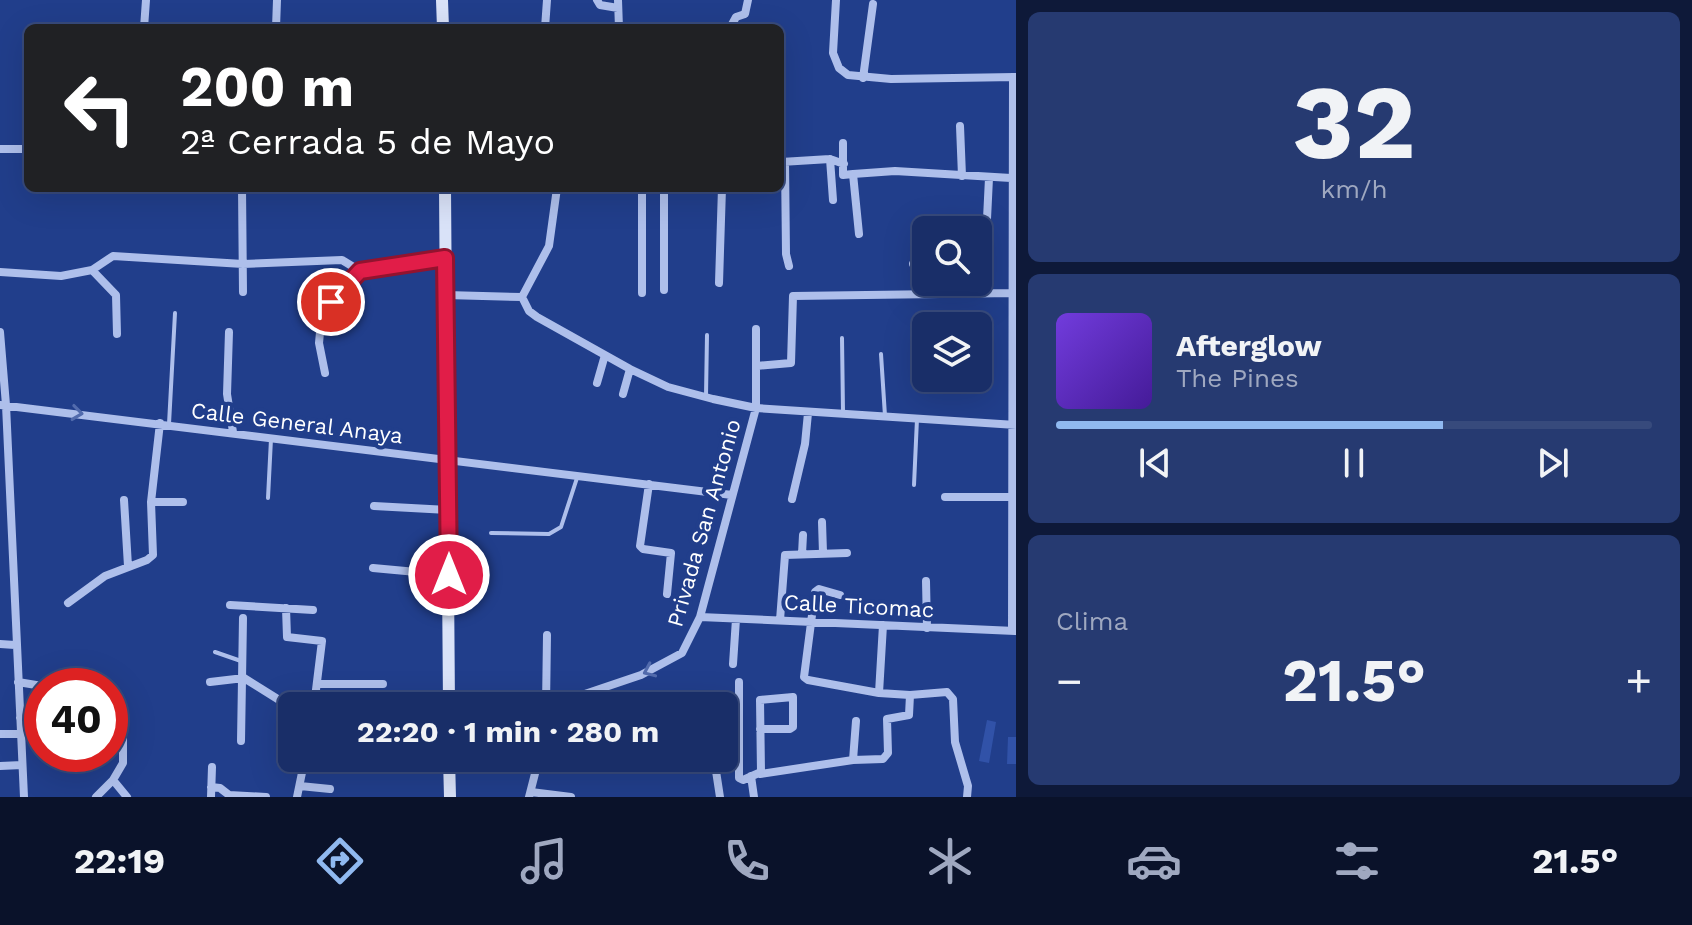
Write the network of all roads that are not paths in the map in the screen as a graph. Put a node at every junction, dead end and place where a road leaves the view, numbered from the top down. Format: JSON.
{"nodes":[{"id":1,"x":146,"y":0,"type":"edge"},
{"id":2,"x":277,"y":0,"type":"edge"},
{"id":3,"x":442,"y":0,"type":"edge"},
{"id":4,"x":547,"y":0,"type":"edge"},
{"id":5,"x":597,"y":0,"type":"edge"},
{"id":6,"x":748,"y":0,"type":"edge"},
{"id":7,"x":836,"y":0,"type":"edge"},
{"id":8,"x":618,"y":4,"type":"edge"},
{"id":9,"x":873,"y":4,"type":"dead end"},
{"id":10,"x":144,"y":24,"type":"edge"},
{"id":11,"x":276,"y":24,"type":"edge"},
{"id":12,"x":443,"y":24,"type":"edge"},
{"id":13,"x":545,"y":24,"type":"edge"},
{"id":14,"x":619,"y":24,"type":"edge"},
{"id":15,"x":732,"y":24,"type":"edge"},
{"id":16,"x":1014,"y":77,"type":"edge"},
{"id":17,"x":863,"y":78,"type":"junction"},
{"id":18,"x":960,"y":126,"type":"dead end"},
{"id":19,"x":843,"y":143,"type":"dead end"},
{"id":20,"x":0,"y":149,"type":"edge"},
{"id":21,"x":24,"y":149,"type":"edge"},
{"id":22,"x":830,"y":159,"type":"junction"},
{"id":23,"x":784,"y":162,"type":"edge"},
{"id":24,"x":844,"y":164,"type":"junction"},
{"id":25,"x":853,"y":174,"type":"junction"},
{"id":26,"x":962,"y":176,"type":"junction"},
{"id":27,"x":989,"y":178,"type":"junction"},
{"id":28,"x":1011,"y":178,"type":"junction"},
{"id":29,"x":242,"y":192,"type":"edge"},
{"id":30,"x":445,"y":192,"type":"edge"},
{"id":31,"x":556,"y":192,"type":"edge"},
{"id":32,"x":642,"y":192,"type":"edge"},
{"id":33,"x":664,"y":192,"type":"edge"},
{"id":34,"x":722,"y":192,"type":"edge"},
{"id":35,"x":784,"y":192,"type":"edge"},
{"id":36,"x":833,"y":200,"type":"dead end"},
{"id":37,"x":986,"y":216,"type":"edge"},
{"id":38,"x":859,"y":234,"type":"dead end"},
{"id":39,"x":1014,"y":240,"type":"edge"},
{"id":40,"x":445,"y":258,"type":"junction"},
{"id":41,"x":243,"y":264,"type":"junction"},
{"id":42,"x":789,"y":266,"type":"dead end"},
{"id":43,"x":92,"y":270,"type":"junction"},
{"id":44,"x":360,"y":271,"type":"junction"},
{"id":45,"x":0,"y":272,"type":"edge"},
{"id":46,"x":719,"y":283,"type":"dead end"},
{"id":47,"x":664,"y":290,"type":"dead end"},
{"id":48,"x":243,"y":292,"type":"dead end"},
{"id":49,"x":642,"y":293,"type":"dead end"},
{"id":50,"x":992,"y":293,"type":"edge"},
{"id":51,"x":1013,"y":293,"type":"junction"},
{"id":52,"x":912,"y":294,"type":"edge"},
{"id":53,"x":446,"y":295,"type":"junction"},
{"id":54,"x":522,"y":297,"type":"junction"},
{"id":55,"x":175,"y":313,"type":"dead end"},
{"id":56,"x":756,"y":329,"type":"dead end"},
{"id":57,"x":0,"y":332,"type":"edge"},
{"id":58,"x":229,"y":332,"type":"dead end"},
{"id":59,"x":117,"y":334,"type":"dead end"},
{"id":60,"x":707,"y":335,"type":"dead end"},
{"id":61,"x":842,"y":338,"type":"dead end"},
{"id":62,"x":881,"y":354,"type":"dead end"},
{"id":63,"x":605,"y":355,"type":"junction"},
{"id":64,"x":756,"y":366,"type":"junction"},
{"id":65,"x":630,"y":369,"type":"junction"},
{"id":66,"x":325,"y":373,"type":"dead end"},
{"id":67,"x":597,"y":383,"type":"dead end"},
{"id":68,"x":623,"y":394,"type":"dead end"},
{"id":69,"x":706,"y":397,"type":"junction"},
{"id":70,"x":3,"y":405,"type":"edge"},
{"id":71,"x":756,"y":408,"type":"junction"},
{"id":72,"x":808,"y":413,"type":"junction"},
{"id":73,"x":843,"y":414,"type":"junction"},
{"id":74,"x":885,"y":416,"type":"junction"},
{"id":75,"x":917,"y":419,"type":"junction"},
{"id":76,"x":164,"y":424,"type":"junction"},
{"id":77,"x":1014,"y":425,"type":"edge"},
{"id":78,"x":233,"y":432,"type":"junction"},
{"id":79,"x":271,"y":437,"type":"junction"},
{"id":80,"x":448,"y":461,"type":"junction"},
{"id":81,"x":577,"y":476,"type":"junction"},
{"id":82,"x":649,"y":484,"type":"junction"},
{"id":83,"x":914,"y":485,"type":"dead end"},
{"id":84,"x":732,"y":495,"type":"junction"},
{"id":85,"x":945,"y":497,"type":"dead end"},
{"id":86,"x":1013,"y":497,"type":"junction"},
{"id":87,"x":268,"y":498,"type":"dead end"},
{"id":88,"x":792,"y":499,"type":"dead end"},
{"id":89,"x":124,"y":500,"type":"dead end"},
{"id":90,"x":151,"y":502,"type":"junction"},
{"id":91,"x":183,"y":502,"type":"dead end"},
{"id":92,"x":374,"y":506,"type":"dead end"},
{"id":93,"x":448,"y":510,"type":"junction"},
{"id":94,"x":822,"y":522,"type":"dead end"},
{"id":95,"x":491,"y":533,"type":"dead end"},
{"id":96,"x":803,"y":535,"type":"dead end"},
{"id":97,"x":1014,"y":544,"type":"edge"},
{"id":98,"x":823,"y":553,"type":"junction"},
{"id":99,"x":847,"y":553,"type":"dead end"},
{"id":100,"x":802,"y":554,"type":"junction"},
{"id":101,"x":128,"y":566,"type":"junction"},
{"id":102,"x":373,"y":568,"type":"dead end"},
{"id":103,"x":449,"y":575,"type":"junction"},
{"id":104,"x":0,"y":580,"type":"edge"},
{"id":105,"x":12,"y":580,"type":"junction"},
{"id":106,"x":926,"y":581,"type":"dead end"},
{"id":107,"x":1014,"y":586,"type":"edge"},
{"id":108,"x":667,"y":594,"type":"dead end"},
{"id":109,"x":840,"y":595,"type":"dead end"},
{"id":110,"x":68,"y":603,"type":"dead end"},
{"id":111,"x":230,"y":605,"type":"dead end"},
{"id":112,"x":286,"y":608,"type":"junction"},
{"id":113,"x":313,"y":610,"type":"dead end"},
{"id":114,"x":700,"y":617,"type":"junction"},
{"id":115,"x":243,"y":618,"type":"dead end"},
{"id":116,"x":736,"y":619,"type":"junction"},
{"id":117,"x":780,"y":620,"type":"junction"},
{"id":118,"x":811,"y":622,"type":"junction"},
{"id":119,"x":883,"y":625,"type":"junction"},
{"id":120,"x":927,"y":628,"type":"junction"},
{"id":121,"x":1014,"y":631,"type":"edge"},
{"id":122,"x":547,"y":635,"type":"dead end"},
{"id":123,"x":0,"y":644,"type":"edge"},
{"id":124,"x":15,"y":645,"type":"junction"},
{"id":125,"x":215,"y":652,"type":"dead end"},
{"id":126,"x":244,"y":662,"type":"junction"},
{"id":127,"x":733,"y":664,"type":"dead end"},
{"id":128,"x":244,"y":678,"type":"junction"},
{"id":129,"x":18,"y":682,"type":"junction"},
{"id":130,"x":210,"y":682,"type":"dead end"},
{"id":131,"x":739,"y":682,"type":"dead end"},
{"id":132,"x":24,"y":683,"type":"edge"},
{"id":133,"x":317,"y":684,"type":"junction"},
{"id":134,"x":383,"y":684,"type":"dead end"},
{"id":135,"x":604,"y":689,"type":"junction"},
{"id":136,"x":316,"y":692,"type":"edge"},
{"id":137,"x":449,"y":692,"type":"edge"},
{"id":138,"x":546,"y":692,"type":"edge"},
{"id":139,"x":594,"y":692,"type":"edge"},
{"id":140,"x":604,"y":692,"type":"edge"},
{"id":141,"x":879,"y":693,"type":"junction"},
{"id":142,"x":910,"y":695,"type":"junction"},
{"id":143,"x":278,"y":699,"type":"edge"},
{"id":144,"x":739,"y":701,"type":"joint"},
{"id":145,"x":739,"y":716,"type":"joint"},
{"id":146,"x":20,"y":718,"type":"junction"},
{"id":147,"x":24,"y":718,"type":"edge"},
{"id":148,"x":856,"y":721,"type":"dead end"},
{"id":149,"x":760,"y":729,"type":"junction"},
{"id":150,"x":0,"y":734,"type":"edge"},
{"id":151,"x":20,"y":734,"type":"junction"},
{"id":152,"x":241,"y":741,"type":"dead end"},
{"id":153,"x":853,"y":760,"type":"junction"},
{"id":154,"x":22,"y":765,"type":"junction"},
{"id":155,"x":0,"y":766,"type":"edge"},
{"id":156,"x":212,"y":767,"type":"dead end"},
{"id":157,"x":118,"y":772,"type":"edge"},
{"id":158,"x":302,"y":772,"type":"edge"},
{"id":159,"x":449,"y":772,"type":"edge"},
{"id":160,"x":536,"y":772,"type":"edge"},
{"id":161,"x":716,"y":772,"type":"edge"},
{"id":162,"x":755,"y":775,"type":"junction"},
{"id":163,"x":113,"y":780,"type":"junction"},
{"id":164,"x":300,"y":786,"type":"junction"},
{"id":165,"x":211,"y":787,"type":"junction"},
{"id":166,"x":330,"y":789,"type":"dead end"},
{"id":167,"x":530,"y":794,"type":"edge"},
{"id":168,"x":24,"y":797,"type":"edge"},
{"id":169,"x":96,"y":797,"type":"edge"},
{"id":170,"x":127,"y":797,"type":"edge"},
{"id":171,"x":211,"y":797,"type":"edge"},
{"id":172,"x":266,"y":797,"type":"edge"},
{"id":173,"x":297,"y":797,"type":"edge"},
{"id":174,"x":450,"y":797,"type":"edge"},
{"id":175,"x":571,"y":797,"type":"edge"},
{"id":176,"x":720,"y":797,"type":"edge"},
{"id":177,"x":754,"y":797,"type":"edge"},
{"id":178,"x":967,"y":797,"type":"edge"}],
"edges":[{"from":1,"to":10,"type":"street"},
{"from":2,"to":11,"type":"street"},
{"from":3,"to":12,"type":"street"},
{"from":4,"to":13,"type":"street"},
{"from":5,"to":8,"type":"street"},
{"from":6,"to":15,"type":"street"},
{"from":7,"to":17,"type":"street"},
{"from":8,"to":14,"type":"street"},
{"from":9,"to":17,"type":"street"},
{"from":16,"to":17,"type":"street"},
{"from":16,"to":28,"type":"street"},
{"from":18,"to":26,"type":"street"},
{"from":19,"to":24,"type":"street"},
{"from":20,"to":21,"type":"street"},
{"from":22,"to":23,"type":"street"},
{"from":22,"to":24,"type":"street"},
{"from":22,"to":36,"type":"street"},
{"from":24,"to":25,"type":"street"},
{"from":25,"to":26,"type":"street"},
{"from":25,"to":38,"type":"street"},
{"from":26,"to":27,"type":"street"},
{"from":27,"to":28,"type":"street"},
{"from":27,"to":37,"type":"street"},
{"from":28,"to":39,"type":"street"},
{"from":29,"to":41,"type":"street"},
{"from":30,"to":40,"type":"street"},
{"from":31,"to":54,"type":"street"},
{"from":32,"to":49,"type":"street"},
{"from":33,"to":47,"type":"street"},
{"from":34,"to":46,"type":"street"},
{"from":35,"to":42,"type":"street"},
{"from":39,"to":51,"type":"street"},
{"from":40,"to":44,"type":"street"},
{"from":40,"to":53,"type":"street"},
{"from":41,"to":43,"type":"street"},
{"from":41,"to":44,"type":"street"},
{"from":41,"to":48,"type":"street"},
{"from":43,"to":45,"type":"street"},
{"from":43,"to":59,"type":"street"},
{"from":44,"to":66,"type":"street"},
{"from":50,"to":51,"type":"street"},
{"from":51,"to":77,"type":"street"},
{"from":52,"to":64,"type":"street"},
{"from":53,"to":54,"type":"street"},
{"from":53,"to":80,"type":"street"},
{"from":54,"to":63,"type":"street"},
{"from":55,"to":76,"type":"lane"},
{"from":56,"to":64,"type":"street","name":"Privada San Antonio"},
{"from":57,"to":70,"type":"street"},
{"from":58,"to":78,"type":"street"},
{"from":60,"to":69,"type":"lane"},
{"from":61,"to":73,"type":"lane"},
{"from":62,"to":74,"type":"lane"},
{"from":63,"to":65,"type":"street"},
{"from":63,"to":67,"type":"street"},
{"from":64,"to":71,"type":"street","name":"Privada San Antonio"},
{"from":65,"to":68,"type":"street"},
{"from":65,"to":69,"type":"street"},
{"from":69,"to":71,"type":"street"},
{"from":70,"to":76,"type":"street","name":"Calle General Anaya","one_way":true},
{"from":70,"to":105,"type":"street"},
{"from":71,"to":72,"type":"street"},
{"from":71,"to":84,"type":"street","name":"Privada San Antonio"},
{"from":72,"to":73,"type":"street"},
{"from":72,"to":88,"type":"street"},
{"from":73,"to":74,"type":"street"},
{"from":74,"to":75,"type":"street"},
{"from":75,"to":77,"type":"street"},
{"from":75,"to":83,"type":"lane"},
{"from":76,"to":78,"type":"street","name":"Calle General Anaya"},
{"from":76,"to":90,"type":"street"},
{"from":77,"to":86,"type":"street"},
{"from":78,"to":79,"type":"street","name":"Calle General Anaya"},
{"from":79,"to":80,"type":"street","name":"Calle General Anaya"},
{"from":79,"to":87,"type":"lane"},
{"from":80,"to":81,"type":"street","name":"Calle General Anaya"},
{"from":80,"to":93,"type":"street"},
{"from":81,"to":82,"type":"street","name":"Calle General Anaya"},
{"from":81,"to":95,"type":"lane"},
{"from":82,"to":84,"type":"street","name":"Calle General Anaya"},
{"from":82,"to":108,"type":"street"},
{"from":84,"to":114,"type":"street","name":"Privada San Antonio"},
{"from":85,"to":86,"type":"street"},
{"from":86,"to":97,"type":"street"},
{"from":89,"to":101,"type":"street"},
{"from":90,"to":91,"type":"street"},
{"from":90,"to":101,"type":"street"},
{"from":92,"to":93,"type":"street"},
{"from":93,"to":103,"type":"street"},
{"from":94,"to":98,"type":"street"},
{"from":96,"to":100,"type":"street"},
{"from":97,"to":107,"type":"street"},
{"from":98,"to":99,"type":"street"},
{"from":98,"to":100,"type":"street"},
{"from":100,"to":117,"type":"street"},
{"from":101,"to":110,"type":"street"},
{"from":102,"to":103,"type":"street"},
{"from":103,"to":137,"type":"street"},
{"from":104,"to":105,"type":"street"},
{"from":105,"to":124,"type":"street"},
{"from":106,"to":120,"type":"street"},
{"from":107,"to":121,"type":"street"},
{"from":109,"to":118,"type":"street"},
{"from":111,"to":112,"type":"street"},
{"from":112,"to":113,"type":"street"},
{"from":112,"to":133,"type":"street"},
{"from":114,"to":116,"type":"street","name":"Calle Ticomac"},
{"from":114,"to":135,"type":"street","name":"Privada San Antonio","one_way":true},
{"from":115,"to":126,"type":"street"},
{"from":116,"to":117,"type":"street","name":"Calle Ticomac"},
{"from":116,"to":127,"type":"street"},
{"from":117,"to":118,"type":"street","name":"Calle Ticomac"},
{"from":118,"to":119,"type":"street","name":"Calle Ticomac"},
{"from":118,"to":141,"type":"street"},
{"from":119,"to":120,"type":"street","name":"Calle Ticomac"},
{"from":119,"to":141,"type":"street"},
{"from":120,"to":121,"type":"street","name":"Calle Ticomac"},
{"from":122,"to":138,"type":"street"},
{"from":123,"to":124,"type":"street"},
{"from":124,"to":129,"type":"street"},
{"from":125,"to":126,"type":"lane"},
{"from":126,"to":128,"type":"street"},
{"from":128,"to":130,"type":"street"},
{"from":128,"to":143,"type":"street"},
{"from":128,"to":152,"type":"street"},
{"from":129,"to":132,"type":"street"},
{"from":129,"to":146,"type":"street"},
{"from":131,"to":144,"type":"street"},
{"from":133,"to":134,"type":"street"},
{"from":133,"to":136,"type":"street"},
{"from":135,"to":139,"type":"street","name":"Privada San Antonio"},
{"from":135,"to":140,"type":"street"},
{"from":141,"to":142,"type":"street"},
{"from":142,"to":153,"type":"street"},
{"from":142,"to":178,"type":"street"},
{"from":144,"to":145,"type":"street"},
{"from":145,"to":162,"type":"street"},
{"from":146,"to":147,"type":"street"},
{"from":146,"to":151,"type":"street"},
{"from":148,"to":153,"type":"street"},
{"from":149,"to":149,"type":"street"},
{"from":149,"to":162,"type":"street"},
{"from":150,"to":151,"type":"street"},
{"from":151,"to":154,"type":"street"},
{"from":153,"to":162,"type":"street"},
{"from":154,"to":155,"type":"street"},
{"from":154,"to":168,"type":"street"},
{"from":156,"to":165,"type":"street"},
{"from":157,"to":163,"type":"street"},
{"from":158,"to":164,"type":"street"},
{"from":159,"to":174,"type":"street"},
{"from":160,"to":167,"type":"street"},
{"from":161,"to":176,"type":"street"},
{"from":162,"to":177,"type":"street"},
{"from":163,"to":169,"type":"street"},
{"from":163,"to":170,"type":"street"},
{"from":164,"to":166,"type":"street"},
{"from":164,"to":173,"type":"street"},
{"from":165,"to":171,"type":"street"},
{"from":165,"to":172,"type":"street"},
{"from":167,"to":175,"type":"street"}]}
